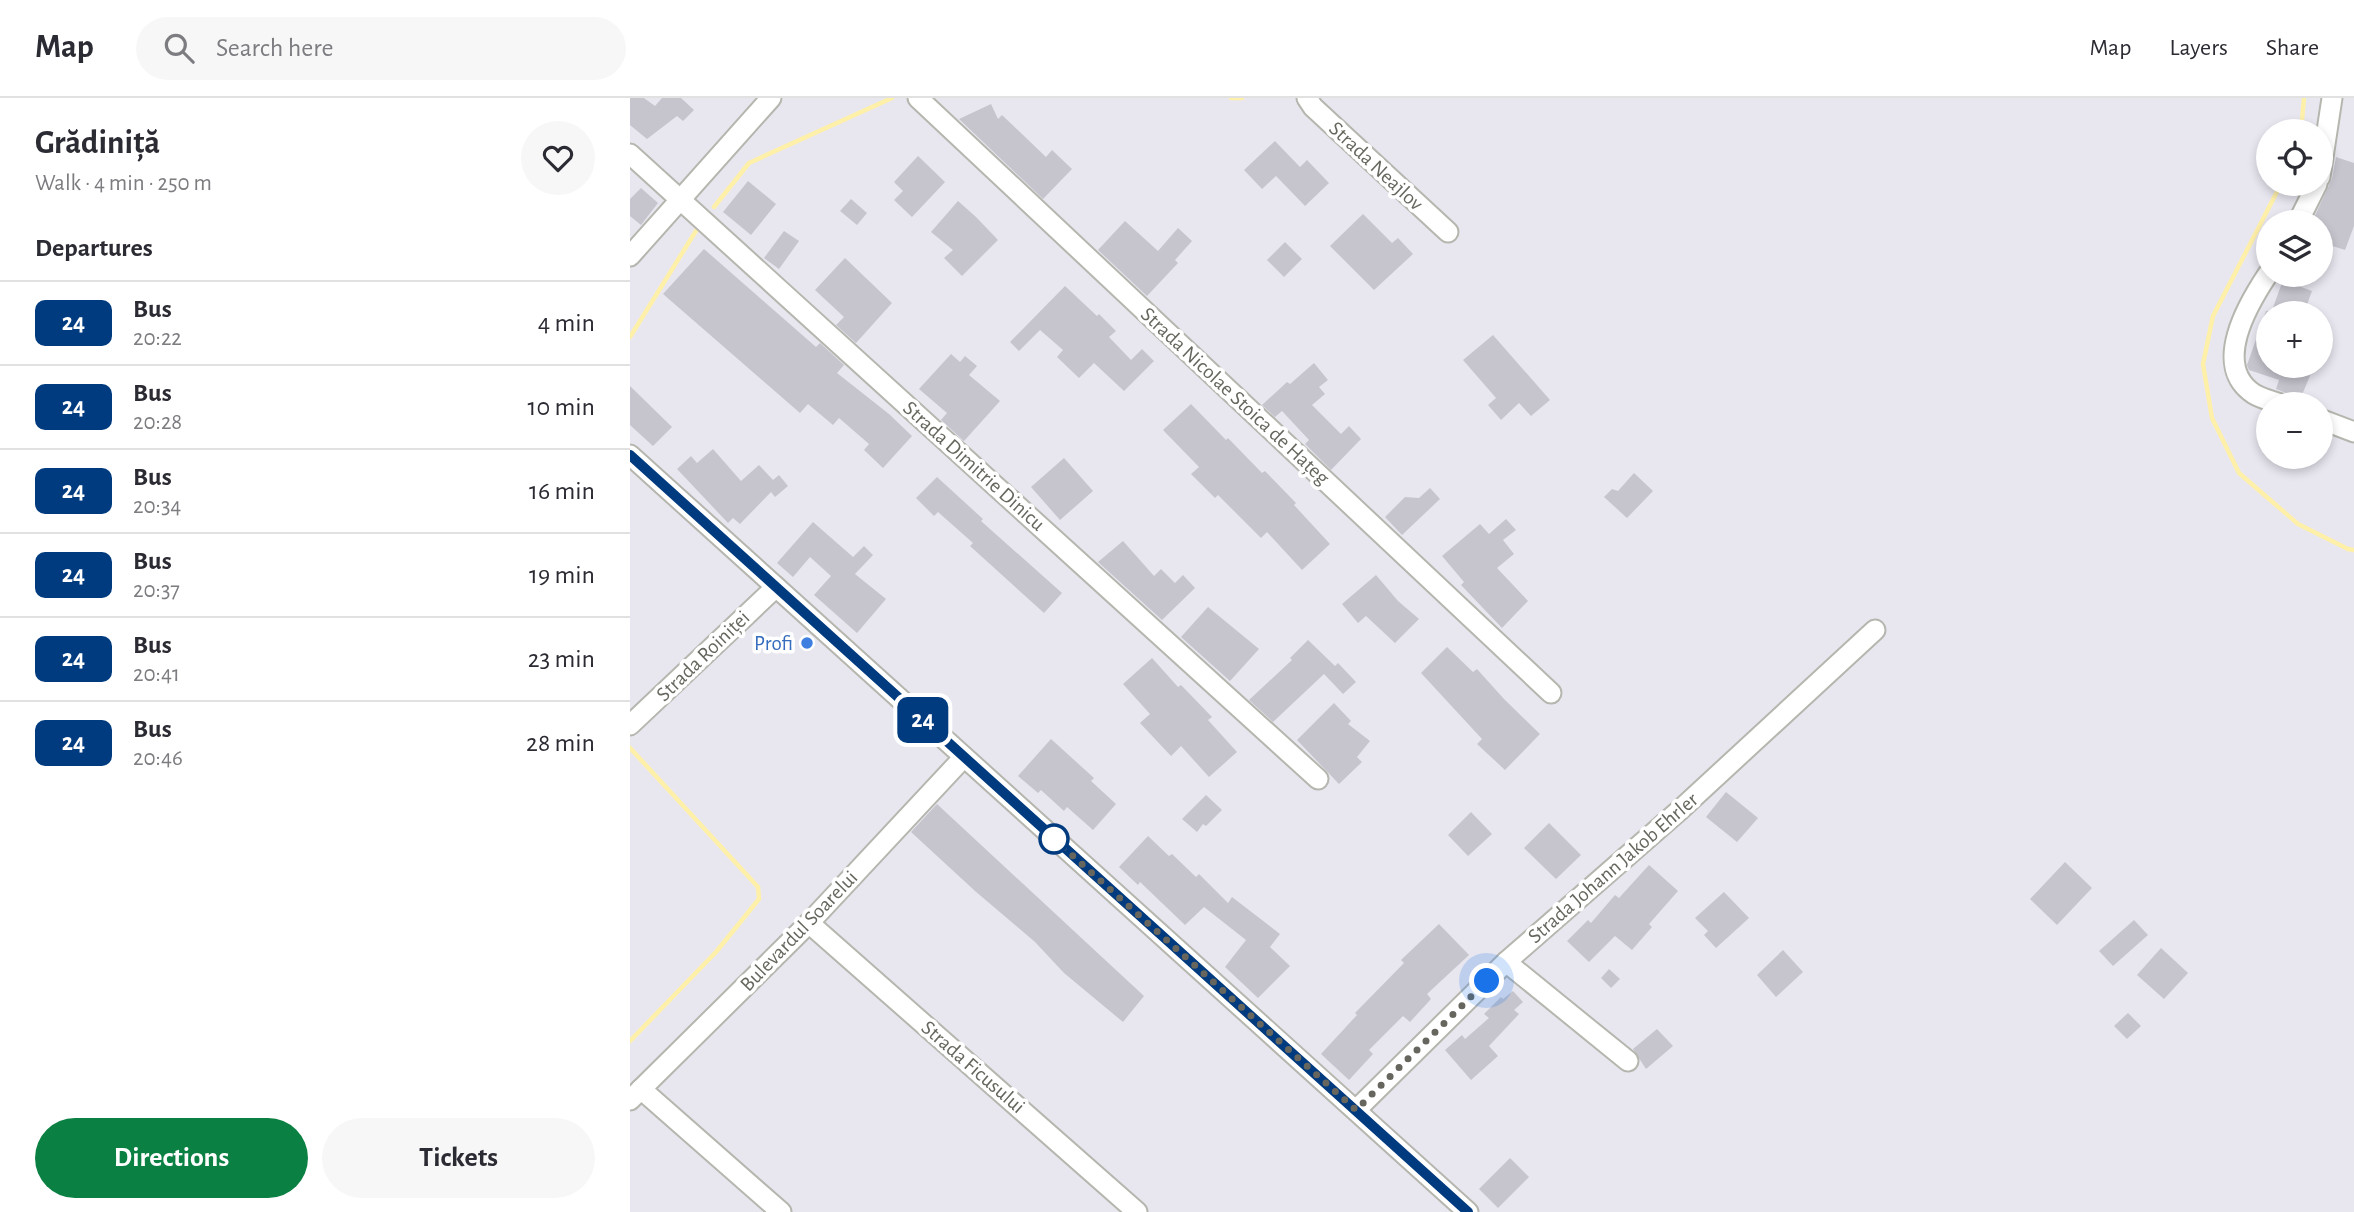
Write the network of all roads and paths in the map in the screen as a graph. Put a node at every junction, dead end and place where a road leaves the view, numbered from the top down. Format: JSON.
{"nodes":[{"id":1,"x":771,"y":98,"type":"edge"},
{"id":2,"x":918,"y":98,"type":"edge"},
{"id":3,"x":1307,"y":98,"type":"edge"},
{"id":4,"x":2332,"y":98,"type":"edge"},
{"id":5,"x":2329,"y":119,"type":"edge"},
{"id":6,"x":630,"y":154,"type":"edge"},
{"id":7,"x":681,"y":199,"type":"junction"},
{"id":8,"x":1448,"y":232,"type":"dead end"},
{"id":9,"x":630,"y":256,"type":"edge"},
{"id":10,"x":2260,"y":287,"type":"edge"},
{"id":11,"x":2256,"y":395,"type":"edge"},
{"id":12,"x":2333,"y":424,"type":"edge"},
{"id":13,"x":2354,"y":432,"type":"edge"},
{"id":14,"x":630,"y":455,"type":"edge"},
{"id":15,"x":776,"y":586,"type":"junction"},
{"id":16,"x":1875,"y":630,"type":"dead end"},
{"id":17,"x":1551,"y":693,"type":"dead end"},
{"id":18,"x":633,"y":723,"type":"edge"},
{"id":19,"x":964,"y":757,"type":"junction"},
{"id":20,"x":1318,"y":779,"type":"dead end"},
{"id":21,"x":810,"y":923,"type":"junction"},
{"id":22,"x":1506,"y":962,"type":"junction"},
{"id":23,"x":1628,"y":1060,"type":"dead end"},
{"id":24,"x":636,"y":1094,"type":"edge"},
{"id":25,"x":1356,"y":1110,"type":"junction"},
{"id":26,"x":781,"y":1212,"type":"edge"},
{"id":27,"x":1137,"y":1212,"type":"edge"},
{"id":28,"x":1468,"y":1212,"type":"edge"}],
"edges":[{"from":1,"to":7,"type":"street"},
{"from":2,"to":17,"type":"street","name":"Strada Nicolae Stoica de Hațeg"},
{"from":3,"to":8,"type":"street","name":"Strada Neajlov"},
{"from":4,"to":5,"type":"street"},
{"from":6,"to":7,"type":"street","name":"Strada Dimitrie Dinicu"},
{"from":7,"to":9,"type":"street"},
{"from":7,"to":20,"type":"street","name":"Strada Dimitrie Dinicu"},
{"from":10,"to":11,"type":"street"},
{"from":12,"to":13,"type":"street"},
{"from":14,"to":15,"type":"street"},
{"from":15,"to":18,"type":"street","name":"Strada Roiniței"},
{"from":15,"to":19,"type":"street"},
{"from":16,"to":22,"type":"street","name":"Strada Johann Jakob Ehrler"},
{"from":19,"to":21,"type":"street","name":"Bulevardul Soarelui"},
{"from":19,"to":25,"type":"street"},
{"from":21,"to":24,"type":"street","name":"Bulevardul Soarelui"},
{"from":21,"to":27,"type":"street","name":"Strada Ficusului"},
{"from":22,"to":23,"type":"street"},
{"from":22,"to":25,"type":"street","name":"Strada Johann Jakob Ehrler"},
{"from":24,"to":26,"type":"street"},
{"from":25,"to":28,"type":"street"}]}
